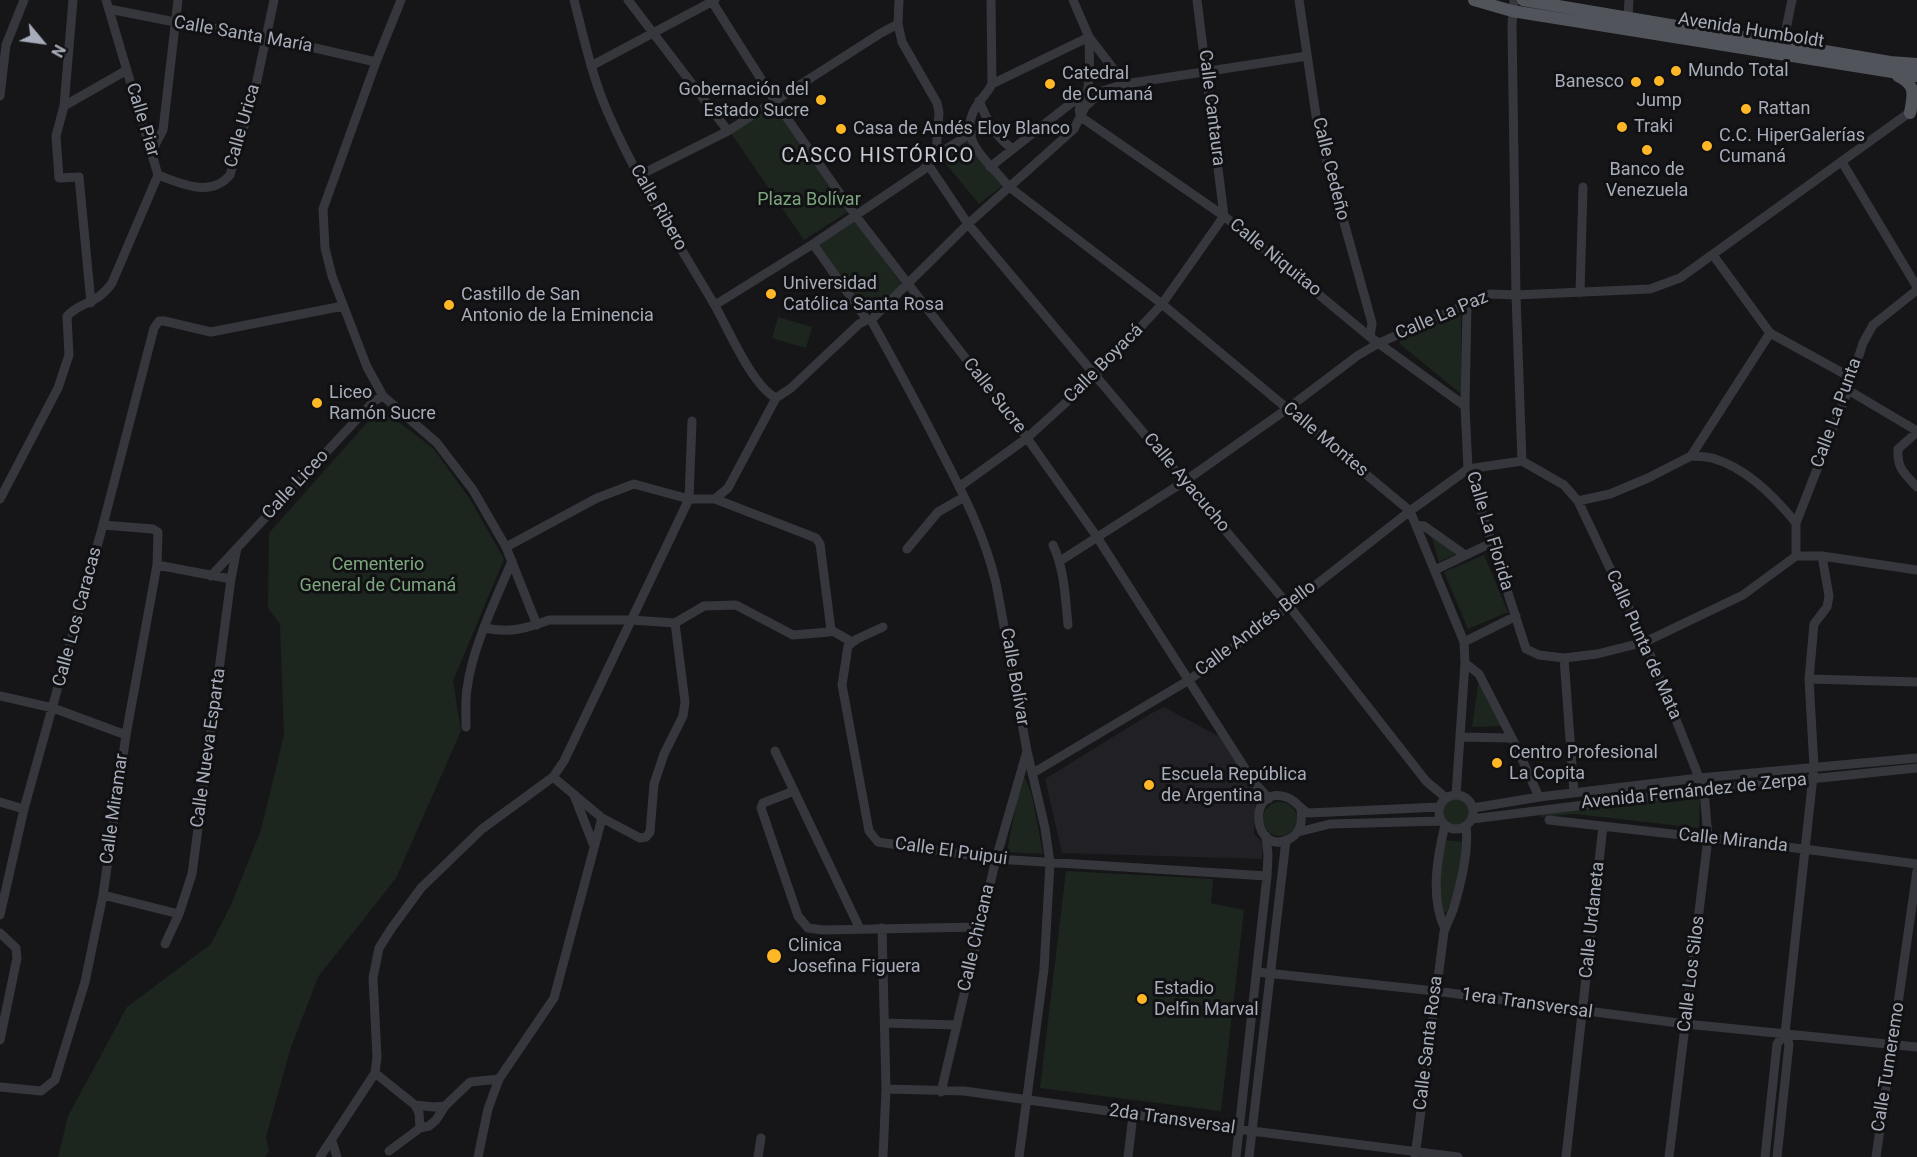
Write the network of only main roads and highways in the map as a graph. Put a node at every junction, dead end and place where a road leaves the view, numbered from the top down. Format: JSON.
{"nodes":[{"id":1,"x":1474,"y":0,"type":"edge"},
{"id":2,"x":1523,"y":0,"type":"edge"},
{"id":3,"x":1513,"y":5,"type":"edge"},
{"id":4,"x":1782,"y":49,"type":"junction"},
{"id":5,"x":1917,"y":57,"type":"edge"},
{"id":6,"x":1917,"y":64,"type":"edge"},
{"id":7,"x":1893,"y":68,"type":"junction"},
{"id":8,"x":1917,"y":76,"type":"edge"},
{"id":9,"x":1913,"y":109,"type":"edge"}],
"edges":[{"from":1,"to":3,"type":"main road","name":"Avenida Humboldt"},
{"from":2,"to":4,"type":"main road","name":"Avenida Humboldt"},
{"from":3,"to":4,"type":"main road","name":"Avenida Humboldt"},
{"from":4,"to":7,"type":"main road","name":"Avenida Humboldt"},
{"from":5,"to":7,"type":"main road"},
{"from":6,"to":7,"type":"main road","name":"Avenida Humboldt"},
{"from":7,"to":8,"type":"main road","name":"Avenida Humboldt"},
{"from":7,"to":9,"type":"main road"}]}
